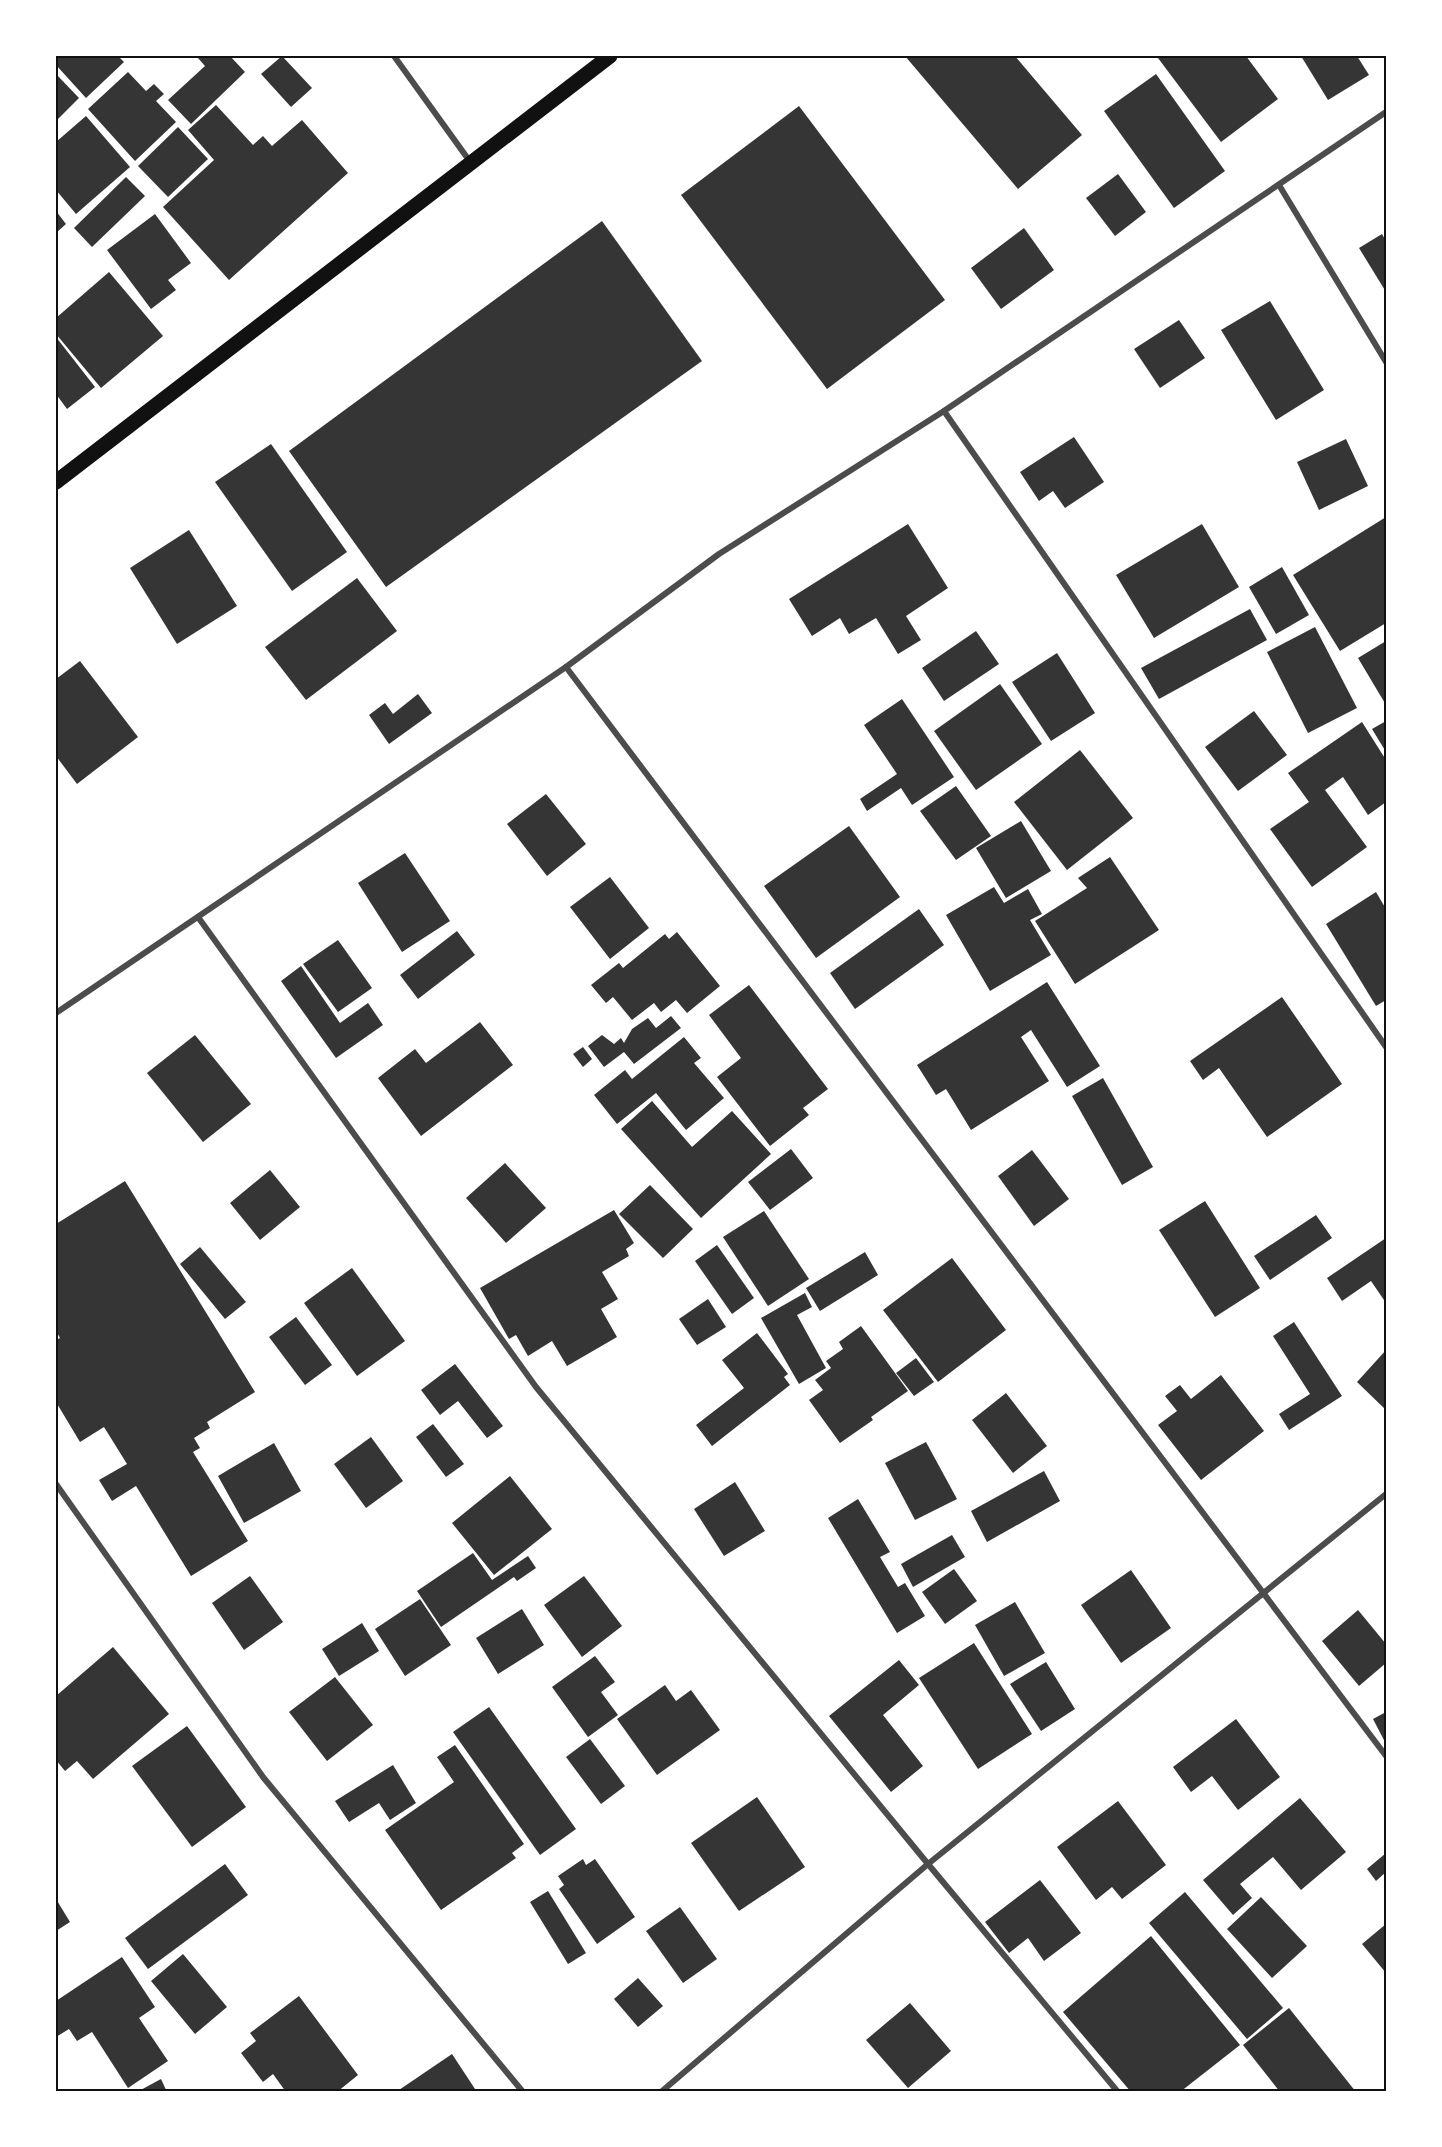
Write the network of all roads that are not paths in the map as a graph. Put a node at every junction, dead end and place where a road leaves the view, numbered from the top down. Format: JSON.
{"nodes":[{"id":1,"x":394,"y":56,"type":"edge"},
{"id":2,"x":610,"y":56,"type":"edge"},
{"id":3,"x":1386,"y":112,"type":"edge"},
{"id":4,"x":471,"y":164,"type":"junction"},
{"id":5,"x":1279,"y":185,"type":"junction"},
{"id":6,"x":1386,"y":362,"type":"edge"},
{"id":7,"x":944,"y":411,"type":"junction"},
{"id":8,"x":56,"y":482,"type":"edge"},
{"id":9,"x":566,"y":667,"type":"junction"},
{"id":10,"x":198,"y":917,"type":"junction"},
{"id":11,"x":56,"y":1013,"type":"edge"},
{"id":12,"x":1386,"y":1047,"type":"edge"},
{"id":13,"x":56,"y":1484,"type":"edge"},
{"id":14,"x":1386,"y":1494,"type":"edge"},
{"id":15,"x":1264,"y":1592,"type":"junction"},
{"id":16,"x":1386,"y":1756,"type":"edge"},
{"id":17,"x":928,"y":1864,"type":"junction"},
{"id":18,"x":523,"y":2091,"type":"edge"},
{"id":19,"x":661,"y":2091,"type":"edge"},
{"id":20,"x":1118,"y":2091,"type":"edge"}],
"edges":[{"from":1,"to":4,"type":"street"},
{"from":2,"to":4,"type":"main road"},
{"from":3,"to":5,"type":"street"},
{"from":4,"to":8,"type":"main road"},
{"from":5,"to":6,"type":"street"},
{"from":5,"to":7,"type":"street"},
{"from":7,"to":9,"type":"street"},
{"from":7,"to":12,"type":"street"},
{"from":9,"to":10,"type":"street"},
{"from":9,"to":15,"type":"street"},
{"from":10,"to":11,"type":"street"},
{"from":10,"to":17,"type":"street"},
{"from":13,"to":18,"type":"street"},
{"from":14,"to":15,"type":"street"},
{"from":15,"to":16,"type":"street"},
{"from":15,"to":17,"type":"street"},
{"from":17,"to":19,"type":"street"},
{"from":17,"to":20,"type":"street"}]}
